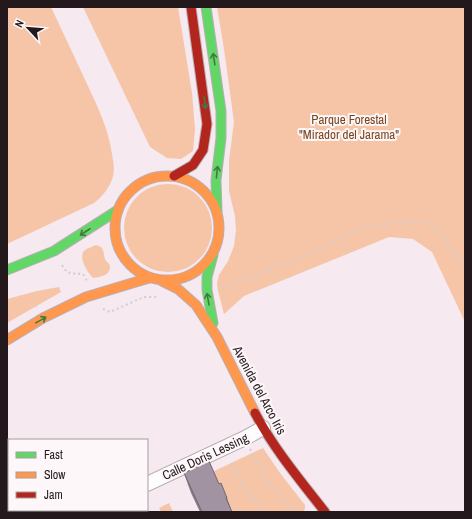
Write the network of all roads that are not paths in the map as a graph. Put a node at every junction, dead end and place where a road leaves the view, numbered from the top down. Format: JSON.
{"nodes":[{"id":1,"x":191,"y":7,"type":"edge"},
{"id":2,"x":206,"y":7,"type":"edge"},
{"id":3,"x":174,"y":176,"type":"junction"},
{"id":4,"x":118,"y":210,"type":"junction"},
{"id":5,"x":217,"y":211,"type":"junction"},
{"id":6,"x":213,"y":255,"type":"junction"},
{"id":7,"x":7,"y":270,"type":"edge"},
{"id":8,"x":149,"y":278,"type":"junction"},
{"id":9,"x":162,"y":281,"type":"junction"},
{"id":10,"x":217,"y":337,"type":"junction"},
{"id":11,"x":7,"y":340,"type":"edge"},
{"id":12,"x":263,"y":428,"type":"junction"},
{"id":13,"x":148,"y":484,"type":"edge"},
{"id":14,"x":324,"y":512,"type":"edge"}],
"edges":[{"from":1,"to":3,"type":"main road","one_way":true},
{"from":5,"to":2,"type":"main road","one_way":true},
{"from":3,"to":4,"type":"main road"},
{"from":3,"to":5,"type":"main road"},
{"from":4,"to":7,"type":"main road","one_way":true},
{"from":4,"to":8,"type":"main road"},
{"from":5,"to":6,"type":"main road"},
{"from":6,"to":9,"type":"main road"},
{"from":10,"to":6,"type":"main road","name":"Avenida del Arco Iris","one_way":true},
{"from":8,"to":9,"type":"main road"},
{"from":11,"to":8,"type":"main road","one_way":true},
{"from":9,"to":10,"type":"main road","name":"Avenida del Arco Iris"},
{"from":10,"to":12,"type":"main road","name":"Avenida del Arco Iris"},
{"from":12,"to":13,"type":"street","name":"Calle Doris Lessing"},
{"from":12,"to":14,"type":"main road","name":"Avenida del Arco Iris"}]}
